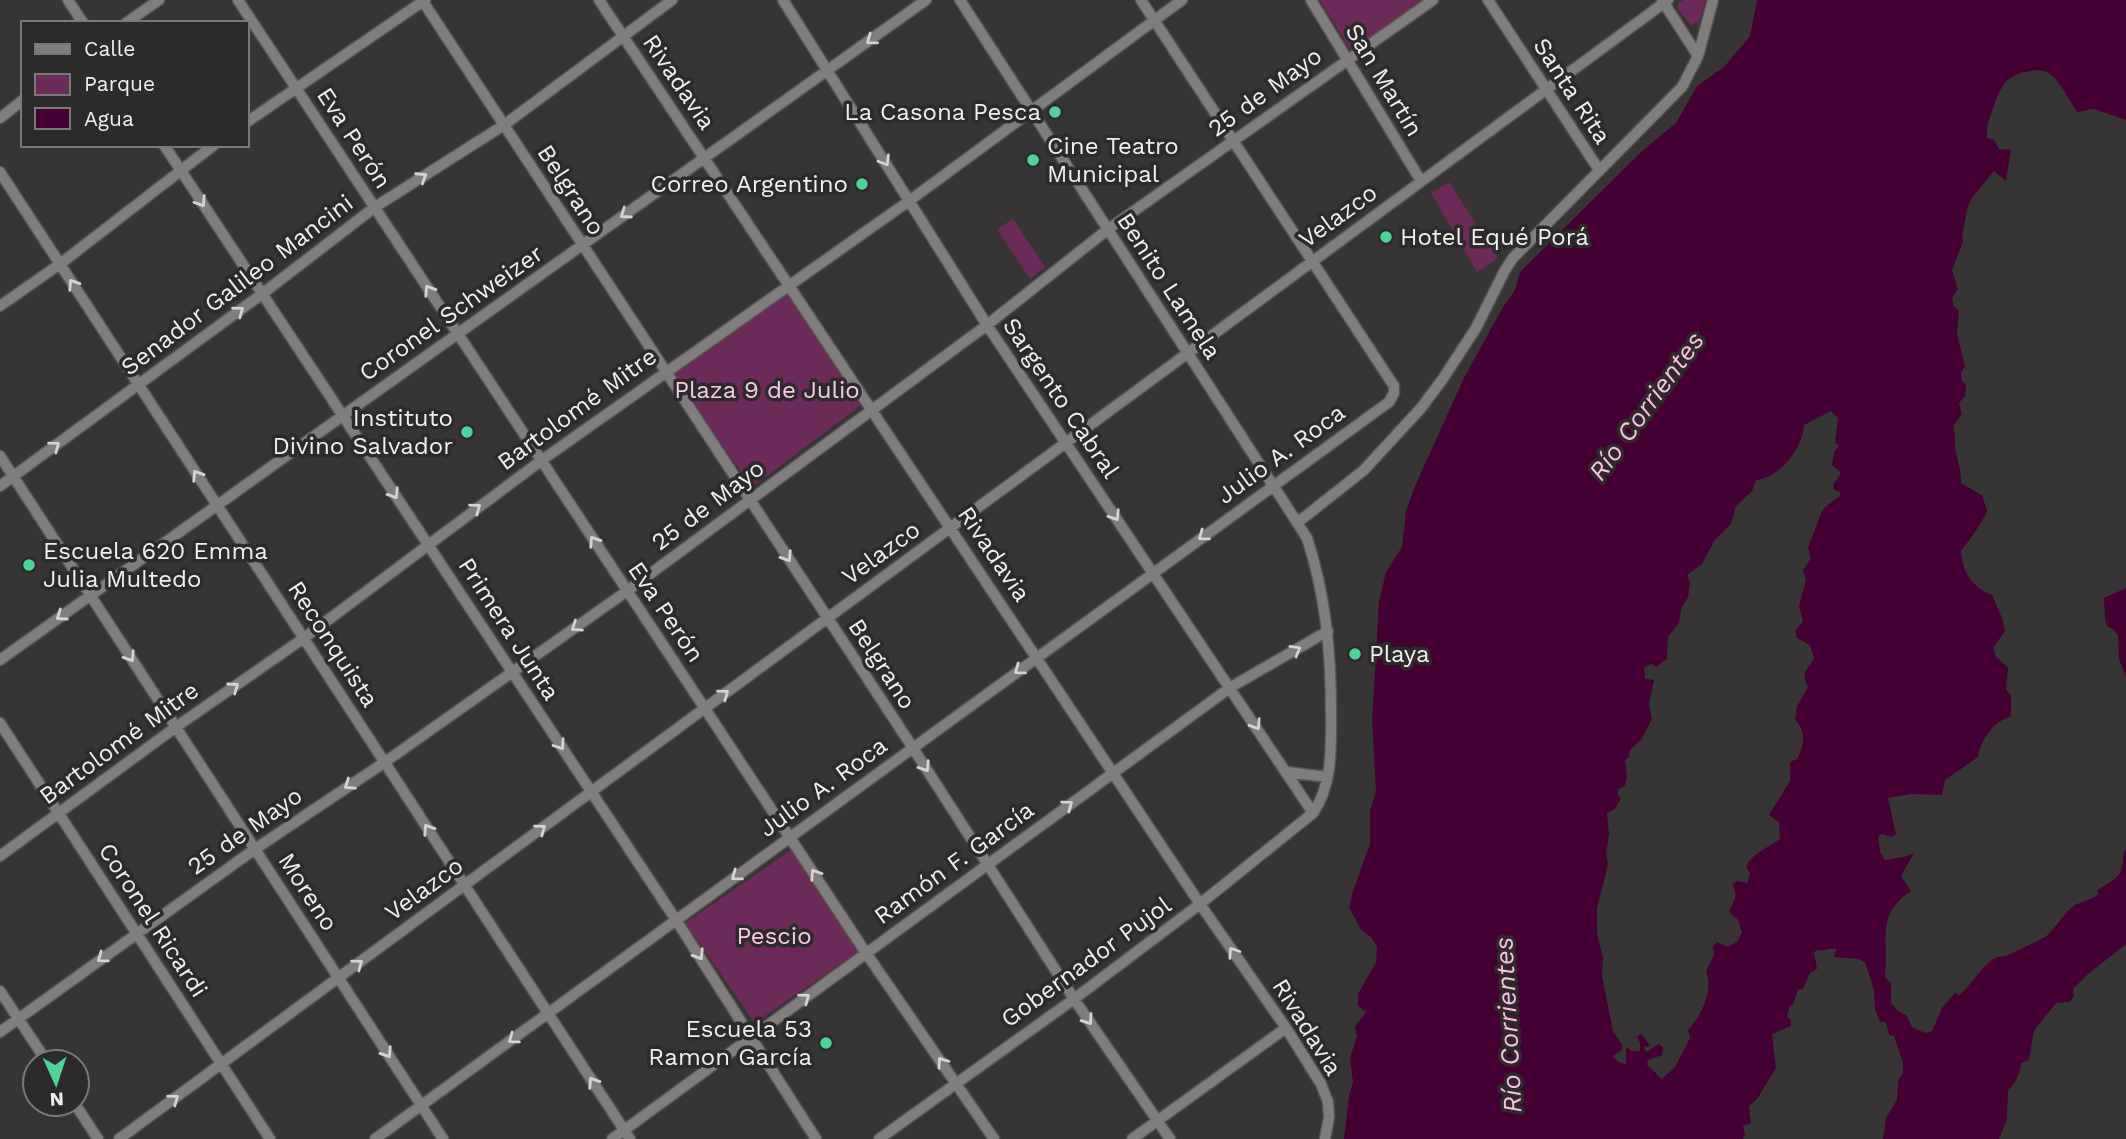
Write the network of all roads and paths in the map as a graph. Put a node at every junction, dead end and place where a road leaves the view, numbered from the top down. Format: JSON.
{"nodes":[{"id":1,"x":68,"y":0,"type":"edge"},
{"id":2,"x":159,"y":0,"type":"edge"},
{"id":3,"x":238,"y":0,"type":"edge"},
{"id":4,"x":599,"y":0,"type":"edge"},
{"id":5,"x":672,"y":0,"type":"edge"},
{"id":6,"x":783,"y":0,"type":"edge"},
{"id":7,"x":926,"y":0,"type":"edge"},
{"id":8,"x":960,"y":0,"type":"edge"},
{"id":9,"x":1141,"y":0,"type":"edge"},
{"id":10,"x":1182,"y":0,"type":"edge"},
{"id":11,"x":1311,"y":0,"type":"edge"},
{"id":12,"x":1433,"y":0,"type":"edge"},
{"id":13,"x":1488,"y":0,"type":"edge"},
{"id":14,"x":1713,"y":0,"type":"edge"},
{"id":15,"x":423,"y":1,"type":"edge"},
{"id":16,"x":1664,"y":1,"type":"edge"},
{"id":17,"x":82,"y":21,"type":"edge"},
{"id":18,"x":129,"y":21,"type":"edge"},
{"id":19,"x":1154,"y":21,"type":"junction"},
{"id":20,"x":623,"y":37,"type":"junction"},
{"id":21,"x":1698,"y":56,"type":"junction"},
{"id":22,"x":1347,"y":59,"type":"junction"},
{"id":23,"x":827,"y":70,"type":"junction"},
{"id":24,"x":295,"y":88,"type":"junction"},
{"id":25,"x":1546,"y":89,"type":"junction"},
{"id":26,"x":21,"y":102,"type":"edge"},
{"id":27,"x":1031,"y":111,"type":"junction"},
{"id":28,"x":0,"y":118,"type":"edge"},
{"id":29,"x":248,"y":121,"type":"edge"},
{"id":30,"x":504,"y":125,"type":"junction"},
{"id":31,"x":1232,"y":141,"type":"junction"},
{"id":32,"x":165,"y":147,"type":"edge"},
{"id":33,"x":211,"y":147,"type":"edge"},
{"id":34,"x":705,"y":158,"type":"junction"},
{"id":35,"x":180,"y":169,"type":"junction"},
{"id":36,"x":1598,"y":170,"type":"junction"},
{"id":37,"x":0,"y":173,"type":"edge"},
{"id":38,"x":1421,"y":181,"type":"junction"},
{"id":39,"x":909,"y":201,"type":"junction"},
{"id":40,"x":375,"y":208,"type":"junction"},
{"id":41,"x":1107,"y":230,"type":"junction"},
{"id":42,"x":582,"y":245,"type":"junction"},
{"id":43,"x":1312,"y":262,"type":"junction"},
{"id":44,"x":60,"y":264,"type":"junction"},
{"id":45,"x":789,"y":286,"type":"junction"},
{"id":46,"x":262,"y":294,"type":"junction"},
{"id":47,"x":0,"y":306,"type":"edge"},
{"id":48,"x":986,"y":325,"type":"junction"},
{"id":49,"x":458,"y":334,"type":"junction"},
{"id":50,"x":1187,"y":353,"type":"junction"},
{"id":51,"x":665,"y":371,"type":"junction"},
{"id":52,"x":139,"y":385,"type":"junction"},
{"id":53,"x":872,"y":409,"type":"junction"},
{"id":54,"x":342,"y":416,"type":"junction"},
{"id":55,"x":1066,"y":442,"type":"junction"},
{"id":56,"x":0,"y":456,"type":"edge"},
{"id":57,"x":542,"y":460,"type":"junction"},
{"id":58,"x":13,"y":476,"type":"junction"},
{"id":59,"x":1274,"y":485,"type":"junction"},
{"id":60,"x":0,"y":486,"type":"edge"},
{"id":61,"x":749,"y":500,"type":"junction"},
{"id":62,"x":217,"y":505,"type":"junction"},
{"id":63,"x":1297,"y":523,"type":"junction"},
{"id":64,"x":951,"y":527,"type":"junction"},
{"id":65,"x":427,"y":544,"type":"junction"},
{"id":66,"x":1152,"y":573,"type":"junction"},
{"id":67,"x":627,"y":591,"type":"junction"},
{"id":68,"x":90,"y":595,"type":"junction"},
{"id":69,"x":827,"y":618,"type":"junction"},
{"id":70,"x":1328,"y":631,"type":"junction"},
{"id":71,"x":304,"y":638,"type":"junction"},
{"id":72,"x":1038,"y":657,"type":"junction"},
{"id":73,"x":0,"y":660,"type":"edge"},
{"id":74,"x":511,"y":671,"type":"junction"},
{"id":75,"x":1231,"y":687,"type":"junction"},
{"id":76,"x":705,"y":708,"type":"junction"},
{"id":77,"x":0,"y":723,"type":"edge"},
{"id":78,"x":176,"y":727,"type":"junction"},
{"id":79,"x":913,"y":748,"type":"junction"},
{"id":80,"x":384,"y":761,"type":"junction"},
{"id":81,"x":1114,"y":772,"type":"junction"},
{"id":82,"x":1287,"y":772,"type":"junction"},
{"id":83,"x":1328,"y":777,"type":"junction"},
{"id":84,"x":591,"y":792,"type":"junction"},
{"id":85,"x":58,"y":813,"type":"junction"},
{"id":86,"x":1313,"y":813,"type":"junction"},
{"id":87,"x":790,"y":837,"type":"junction"},
{"id":88,"x":255,"y":849,"type":"junction"},
{"id":89,"x":0,"y":856,"type":"edge"},
{"id":90,"x":988,"y":864,"type":"junction"},
{"id":91,"x":465,"y":885,"type":"junction"},
{"id":92,"x":1200,"y":904,"type":"junction"},
{"id":93,"x":676,"y":920,"type":"junction"},
{"id":94,"x":136,"y":933,"type":"junction"},
{"id":95,"x":866,"y":953,"type":"junction"},
{"id":96,"x":338,"y":978,"type":"junction"},
{"id":97,"x":0,"y":990,"type":"edge"},
{"id":98,"x":1074,"y":999,"type":"junction"},
{"id":99,"x":548,"y":1013,"type":"junction"},
{"id":100,"x":19,"y":1019,"type":"junction"},
{"id":101,"x":1286,"y":1028,"type":"junction"},
{"id":102,"x":0,"y":1032,"type":"edge"},
{"id":103,"x":752,"y":1036,"type":"junction"},
{"id":104,"x":38,"y":1048,"type":"edge"},
{"id":105,"x":221,"y":1064,"type":"junction"},
{"id":106,"x":957,"y":1083,"type":"junction"},
{"id":107,"x":421,"y":1105,"type":"junction"},
{"id":108,"x":84,"y":1118,"type":"edge"},
{"id":109,"x":1158,"y":1121,"type":"junction"},
{"id":110,"x":627,"y":1135,"type":"edge"},
{"id":111,"x":98,"y":1139,"type":"edge"},
{"id":112,"x":119,"y":1139,"type":"edge"},
{"id":113,"x":270,"y":1139,"type":"edge"},
{"id":114,"x":375,"y":1139,"type":"edge"},
{"id":115,"x":443,"y":1139,"type":"edge"},
{"id":116,"x":612,"y":1139,"type":"edge"},
{"id":117,"x":816,"y":1139,"type":"edge"},
{"id":118,"x":879,"y":1139,"type":"edge"},
{"id":119,"x":995,"y":1139,"type":"edge"},
{"id":120,"x":1132,"y":1139,"type":"edge"},
{"id":121,"x":1170,"y":1139,"type":"edge"},
{"id":122,"x":1325,"y":1139,"type":"edge"}],
"edges":[{"from":1,"to":17,"type":"street"},
{"from":2,"to":18,"type":"street"},
{"from":3,"to":24,"type":"street","name":"Eva Perón"},
{"from":4,"to":20,"type":"street","name":"Rivadavia"},
{"from":5,"to":20,"type":"street","name":"Senador Galileo Mancini"},
{"from":6,"to":23,"type":"street","name":"Sargento Cabral"},
{"from":7,"to":23,"type":"street","name":"Coronel Schweizer","one_way":true},
{"from":8,"to":27,"type":"street","name":"Benito Lamela"},
{"from":9,"to":19,"type":"street"},
{"from":10,"to":19,"type":"street","name":"Bartolomé Mitre"},
{"from":11,"to":22,"type":"street","name":"San Martín"},
{"from":12,"to":22,"type":"street","name":"25 de Mayo"},
{"from":13,"to":25,"type":"street","name":"Santa Rita"},
{"from":14,"to":21,"type":"street"},
{"from":15,"to":24,"type":"street"},
{"from":15,"to":30,"type":"street","name":"Belgrano"},
{"from":16,"to":21,"type":"street"},
{"from":16,"to":25,"type":"street","name":"Velazco"},
{"from":19,"to":27,"type":"street","name":"Bartolomé Mitre"},
{"from":19,"to":31,"type":"street"},
{"from":20,"to":30,"type":"street","name":"Senador Galileo Mancini"},
{"from":20,"to":34,"type":"street","name":"Rivadavia"},
{"from":21,"to":36,"type":"street"},
{"from":22,"to":31,"type":"street","name":"25 de Mayo"},
{"from":22,"to":38,"type":"street","name":"San Martín"},
{"from":23,"to":34,"type":"street","name":"Coronel Schweizer"},
{"from":23,"to":39,"type":"street","name":"Sargento Cabral","one_way":true},
{"from":24,"to":29,"type":"street"},
{"from":24,"to":40,"type":"street","name":"Eva Perón"},
{"from":25,"to":36,"type":"street","name":"Santa Rita"},
{"from":25,"to":38,"type":"street","name":"Velazco"},
{"from":26,"to":28,"type":"street"},
{"from":27,"to":39,"type":"street","name":"Bartolomé Mitre"},
{"from":27,"to":41,"type":"street","name":"Benito Lamela"},
{"from":40,"to":30,"type":"street","name":"Senador Galileo Mancini","one_way":true},
{"from":30,"to":42,"type":"street","name":"Belgrano"},
{"from":31,"to":41,"type":"street","name":"25 de Mayo"},
{"from":31,"to":43,"type":"street"},
{"from":32,"to":35,"type":"street","name":"Primera Junta"},
{"from":33,"to":35,"type":"street"},
{"from":34,"to":42,"type":"street","name":"Coronel Schweizer","one_way":true},
{"from":34,"to":45,"type":"street","name":"Rivadavia"},
{"from":35,"to":44,"type":"street"},
{"from":35,"to":46,"type":"street","name":"Primera Junta","one_way":true},
{"from":36,"to":63,"type":"street"},
{"from":37,"to":44,"type":"street","name":"Reconquista"},
{"from":38,"to":43,"type":"street","name":"Velazco"},
{"from":39,"to":45,"type":"street","name":"Bartolomé Mitre"},
{"from":39,"to":48,"type":"street","name":"Sargento Cabral"},
{"from":40,"to":46,"type":"street","name":"Senador Galileo Mancini"},
{"from":49,"to":40,"type":"street","name":"Eva Perón","one_way":true},
{"from":41,"to":48,"type":"street","name":"25 de Mayo"},
{"from":41,"to":50,"type":"street","name":"Benito Lamela"},
{"from":42,"to":49,"type":"street","name":"Coronel Schweizer"},
{"from":42,"to":51,"type":"street","name":"Belgrano"},
{"from":43,"to":50,"type":"street","name":"Velazco"},
{"from":43,"to":59,"type":"street","name":"Julio A. Roca"},
{"from":44,"to":47,"type":"street"},
{"from":52,"to":44,"type":"street","name":"Reconquista","one_way":true},
{"from":45,"to":51,"type":"street","name":"Bartolomé Mitre"},
{"from":45,"to":53,"type":"street","name":"Rivadavia"},
{"from":52,"to":46,"type":"street","name":"Senador Galileo Mancini","one_way":true},
{"from":46,"to":54,"type":"street","name":"Primera Junta"},
{"from":48,"to":53,"type":"street","name":"25 de Mayo"},
{"from":48,"to":55,"type":"street","name":"Sargento Cabral"},
{"from":49,"to":54,"type":"street","name":"Coronel Schweizer"},
{"from":49,"to":57,"type":"street","name":"Eva Perón"},
{"from":50,"to":55,"type":"street","name":"Velazco"},
{"from":50,"to":59,"type":"street","name":"Benito Lamela"},
{"from":51,"to":57,"type":"street","name":"Bartolomé Mitre"},
{"from":51,"to":61,"type":"street","name":"Belgrano"},
{"from":58,"to":52,"type":"street","name":"Senador Galileo Mancini","one_way":true},
{"from":62,"to":52,"type":"street","name":"Reconquista","one_way":true},
{"from":53,"to":61,"type":"street","name":"25 de Mayo"},
{"from":53,"to":64,"type":"street","name":"Rivadavia"},
{"from":54,"to":62,"type":"street","name":"Coronel Schweizer"},
{"from":54,"to":65,"type":"street","name":"Primera Junta","one_way":true},
{"from":55,"to":64,"type":"street","name":"Velazco"},
{"from":55,"to":66,"type":"street","name":"Sargento Cabral","one_way":true},
{"from":56,"to":58,"type":"street","name":"Moreno"},
{"from":65,"to":57,"type":"street","name":"Bartolomé Mitre","one_way":true},
{"from":67,"to":57,"type":"street","name":"Eva Perón","one_way":true},
{"from":58,"to":60,"type":"street","name":"Senador Galileo Mancini"},
{"from":58,"to":68,"type":"street","name":"Moreno"},
{"from":59,"to":63,"type":"street","name":"Benito Lamela"},
{"from":59,"to":66,"type":"street","name":"Julio A. Roca","one_way":true},
{"from":61,"to":67,"type":"street","name":"25 de Mayo"},
{"from":61,"to":69,"type":"street","name":"Belgrano","one_way":true},
{"from":62,"to":68,"type":"street","name":"Coronel Schweizer"},
{"from":62,"to":71,"type":"street","name":"Reconquista"},
{"from":63,"to":70,"type":"street","name":"Benito Lamela"},
{"from":64,"to":69,"type":"street","name":"Velazco"},
{"from":64,"to":72,"type":"street","name":"Rivadavia"},
{"from":65,"to":71,"type":"street","name":"Bartolomé Mitre"},
{"from":65,"to":74,"type":"street","name":"Primera Junta"},
{"from":66,"to":72,"type":"street","name":"Julio A. Roca"},
{"from":66,"to":75,"type":"street","name":"Sargento Cabral"},
{"from":67,"to":74,"type":"street","name":"25 de Mayo","one_way":true},
{"from":67,"to":76,"type":"street","name":"Eva Perón"},
{"from":68,"to":73,"type":"street","name":"Coronel Schweizer","one_way":true},
{"from":68,"to":78,"type":"street","name":"Moreno","one_way":true},
{"from":76,"to":69,"type":"street","name":"Velazco","one_way":true},
{"from":69,"to":79,"type":"street","name":"Belgrano"},
{"from":75,"to":70,"type":"street","name":"Ramón F. García","one_way":true},
{"from":70,"to":83,"type":"street","name":"Benito Lamela"},
{"from":78,"to":71,"type":"street","name":"Bartolomé Mitre","one_way":true},
{"from":71,"to":80,"type":"street","name":"Reconquista"},
{"from":72,"to":79,"type":"street","name":"Julio A. Roca","one_way":true},
{"from":72,"to":81,"type":"street","name":"Rivadavia"},
{"from":74,"to":80,"type":"street","name":"25 de Mayo"},
{"from":74,"to":84,"type":"street","name":"Primera Junta","one_way":true},
{"from":75,"to":81,"type":"street","name":"Ramón F. García"},
{"from":75,"to":82,"type":"street","name":"Sargento Cabral","one_way":true},
{"from":76,"to":84,"type":"street","name":"Velazco"},
{"from":76,"to":87,"type":"street","name":"Eva Perón"},
{"from":77,"to":85,"type":"street","name":"Coronel Ricardi"},
{"from":78,"to":85,"type":"street","name":"Bartolomé Mitre"},
{"from":78,"to":88,"type":"street","name":"Moreno"},
{"from":79,"to":87,"type":"street","name":"Julio A. Roca"},
{"from":79,"to":90,"type":"street","name":"Belgrano","one_way":true},
{"from":80,"to":88,"type":"street","name":"25 de Mayo","one_way":true},
{"from":91,"to":80,"type":"street","name":"Reconquista","one_way":true},
{"from":90,"to":81,"type":"street","name":"Ramón F. García","one_way":true},
{"from":81,"to":92,"type":"street","name":"Rivadavia"},
{"from":82,"to":83,"type":"street"},
{"from":82,"to":86,"type":"street","name":"Sargento Cabral"},
{"from":83,"to":86,"type":"street","name":"Benito Lamela"},
{"from":91,"to":84,"type":"street","name":"Velazco","one_way":true},
{"from":84,"to":93,"type":"street","name":"Primera Junta"},
{"from":85,"to":89,"type":"street","name":"Bartolomé Mitre"},
{"from":85,"to":94,"type":"street","name":"Coronel Ricardi"},
{"from":86,"to":92,"type":"street","name":"Gobernador Pujol"},
{"from":87,"to":93,"type":"street","name":"Julio A. Roca","one_way":true},
{"from":95,"to":87,"type":"street","name":"Eva Perón","one_way":true},
{"from":88,"to":94,"type":"street","name":"25 de Mayo"},
{"from":88,"to":96,"type":"street","name":"Moreno"},
{"from":90,"to":95,"type":"street","name":"Ramón F. García"},
{"from":90,"to":98,"type":"street","name":"Belgrano"},
{"from":96,"to":91,"type":"street","name":"Velazco","one_way":true},
{"from":91,"to":99,"type":"street","name":"Reconquista"},
{"from":92,"to":98,"type":"street","name":"Gobernador Pujol"},
{"from":101,"to":92,"type":"street","name":"Rivadavia","one_way":true},
{"from":93,"to":99,"type":"street","name":"Julio A. Roca"},
{"from":93,"to":103,"type":"street","name":"Primera Junta","one_way":true},
{"from":94,"to":100,"type":"street","name":"25 de Mayo","one_way":true},
{"from":94,"to":105,"type":"street","name":"Coronel Ricardi"},
{"from":103,"to":95,"type":"street","name":"Ramón F. García","one_way":true},
{"from":106,"to":95,"type":"street","name":"Eva Perón","one_way":true},
{"from":96,"to":105,"type":"street","name":"Velazco"},
{"from":96,"to":107,"type":"street","name":"Moreno","one_way":true},
{"from":97,"to":100,"type":"street"},
{"from":98,"to":106,"type":"street","name":"Gobernador Pujol"},
{"from":98,"to":109,"type":"street","name":"Belgrano","one_way":true},
{"from":99,"to":107,"type":"street","name":"Julio A. Roca","one_way":true},
{"from":110,"to":99,"type":"street","name":"Reconquista","one_way":true},
{"from":100,"to":102,"type":"street","name":"25 de Mayo"},
{"from":100,"to":104,"type":"street"},
{"from":101,"to":109,"type":"street"},
{"from":101,"to":122,"type":"street","name":"Rivadavia"},
{"from":103,"to":110,"type":"street","name":"Ramón F. García"},
{"from":103,"to":117,"type":"street","name":"Primera Junta"},
{"from":112,"to":105,"type":"street","name":"Velazco","one_way":true},
{"from":105,"to":113,"type":"street","name":"Coronel Ricardi"},
{"from":106,"to":118,"type":"street","name":"Gobernador Pujol"},
{"from":106,"to":119,"type":"street","name":"Eva Perón"},
{"from":107,"to":114,"type":"street","name":"Julio A. Roca"},
{"from":107,"to":115,"type":"street","name":"Moreno"},
{"from":108,"to":111,"type":"street"},
{"from":109,"to":120,"type":"street"},
{"from":109,"to":121,"type":"street","name":"Belgrano"},
{"from":110,"to":116,"type":"street","name":"Ramón F. García"}]}
